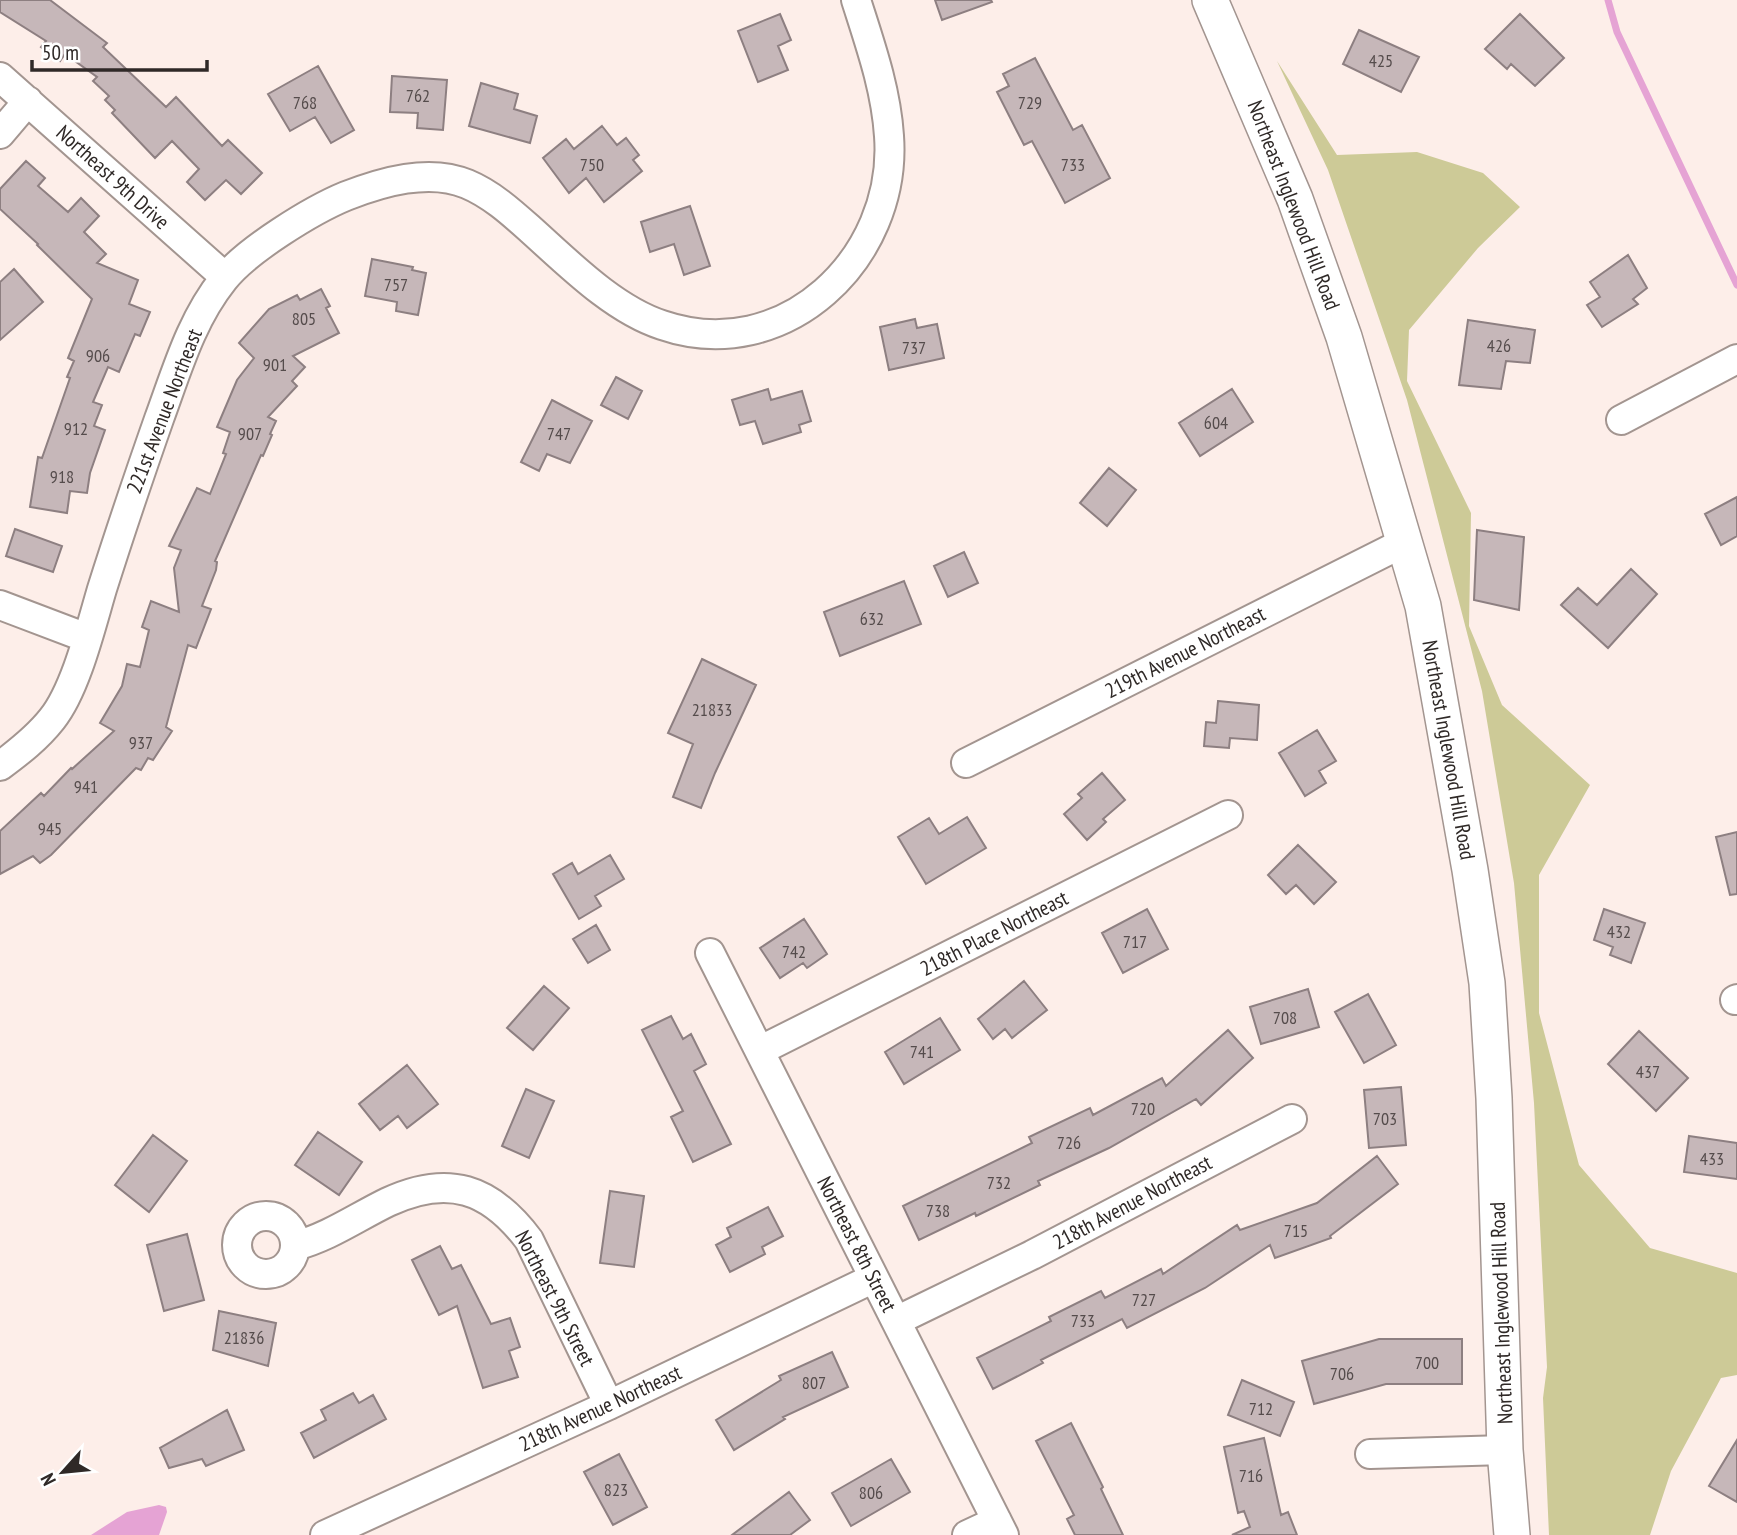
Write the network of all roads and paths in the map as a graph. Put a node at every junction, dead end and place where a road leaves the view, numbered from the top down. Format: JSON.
{"nodes":[{"id":1,"x":856,"y":0,"type":"edge"},
{"id":2,"x":1210,"y":0,"type":"edge"},
{"id":3,"x":0,"y":77,"type":"edge"},
{"id":4,"x":28,"y":101,"type":"junction"},
{"id":5,"x":0,"y":134,"type":"edge"},
{"id":6,"x":225,"y":277,"type":"junction"},
{"id":7,"x":1737,"y":359,"type":"edge"},
{"id":8,"x":1622,"y":420,"type":"dead end"},
{"id":9,"x":1405,"y":542,"type":"junction"},
{"id":10,"x":0,"y":604,"type":"edge"},
{"id":11,"x":87,"y":638,"type":"junction"},
{"id":12,"x":966,"y":762,"type":"dead end"},
{"id":13,"x":0,"y":765,"type":"edge"},
{"id":14,"x":1228,"y":815,"type":"dead end"},
{"id":15,"x":710,"y":953,"type":"dead end"},
{"id":16,"x":761,"y":1050,"type":"junction"},
{"id":17,"x":1292,"y":1119,"type":"dead end"},
{"id":18,"x":295,"y":1246,"type":"dead end"},
{"id":19,"x":874,"y":1278,"type":"junction"},
{"id":20,"x":896,"y":1321,"type":"junction"},
{"id":21,"x":609,"y":1405,"type":"junction"},
{"id":22,"x":1505,"y":1450,"type":"junction"},
{"id":23,"x":1370,"y":1454,"type":"dead end"},
{"id":24,"x":1000,"y":1528,"type":"edge"},
{"id":25,"x":325,"y":1535,"type":"edge"},
{"id":26,"x":967,"y":1535,"type":"edge"},
{"id":27,"x":1512,"y":1535,"type":"edge"}],
"edges":[{"from":1,"to":6,"type":"street","name":"221st Avenue Northeast"},
{"from":2,"to":9,"type":"street","name":"Northeast Inglewood Hill Road"},
{"from":3,"to":4,"type":"street","name":"Northeast 9th Drive"},
{"from":4,"to":5,"type":"street"},
{"from":4,"to":6,"type":"street","name":"Northeast 9th Drive"},
{"from":6,"to":11,"type":"street","name":"221st Avenue Northeast"},
{"from":7,"to":8,"type":"street"},
{"from":9,"to":12,"type":"street","name":"219th Avenue Northeast"},
{"from":9,"to":22,"type":"street","name":"Northeast Inglewood Hill Road"},
{"from":10,"to":11,"type":"street"},
{"from":11,"to":13,"type":"street","name":"221st Avenue Northeast"},
{"from":14,"to":16,"type":"street","name":"218th Place Northeast"},
{"from":15,"to":16,"type":"street","name":"Northeast 8th Street"},
{"from":16,"to":19,"type":"street","name":"Northeast 8th Street"},
{"from":17,"to":20,"type":"street","name":"218th Avenue Northeast"},
{"from":18,"to":21,"type":"street","name":"Northeast 9th Street"},
{"from":19,"to":20,"type":"street","name":"Northeast 8th Street"},
{"from":19,"to":21,"type":"street","name":"218th Avenue Northeast"},
{"from":20,"to":24,"type":"street","name":"Northeast 8th Street"},
{"from":21,"to":25,"type":"street","name":"218th Avenue Northeast"},
{"from":22,"to":23,"type":"street"},
{"from":22,"to":27,"type":"street","name":"Northeast Inglewood Hill Road"},
{"from":24,"to":26,"type":"street"}]}
